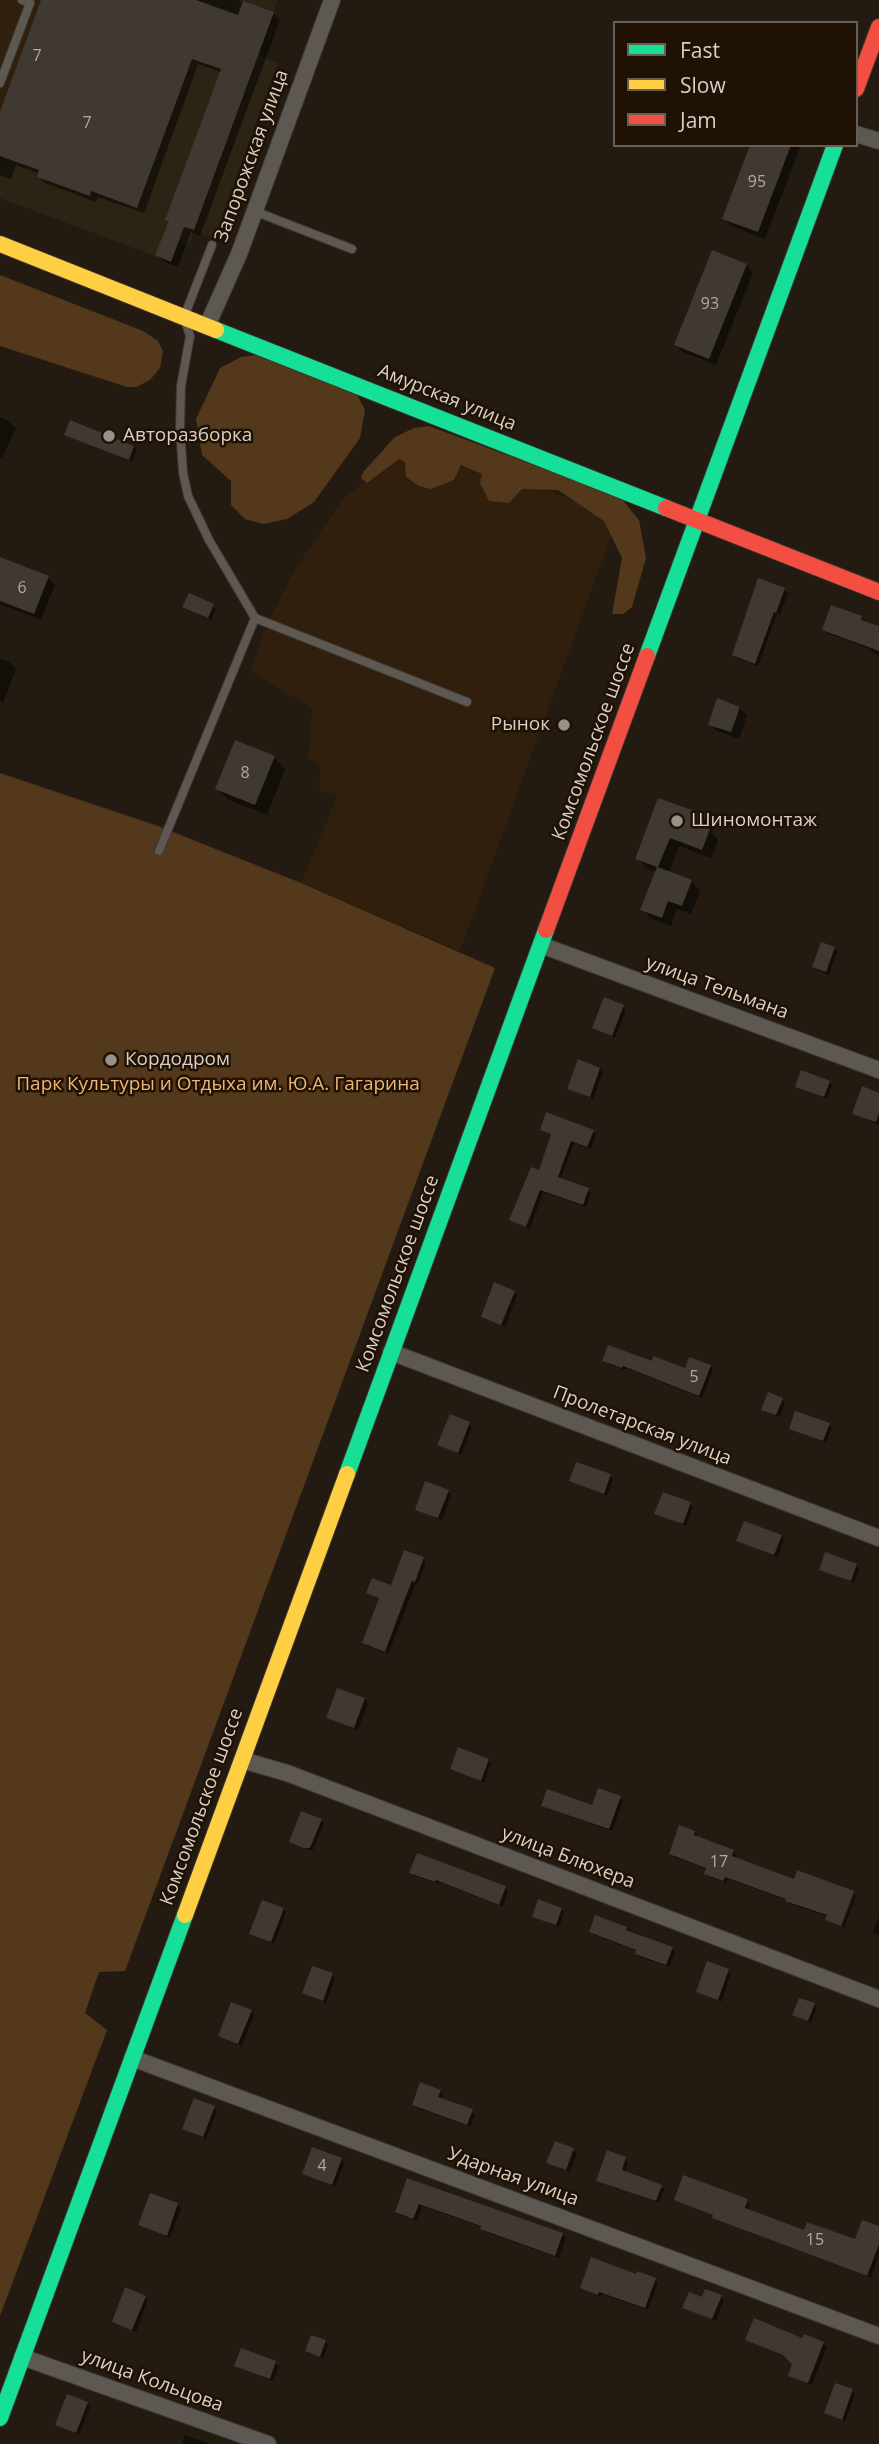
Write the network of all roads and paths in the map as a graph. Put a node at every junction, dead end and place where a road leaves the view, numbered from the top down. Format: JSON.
{"nodes":[{"id":1,"x":22,"y":0,"type":"edge"},
{"id":2,"x":332,"y":0,"type":"edge"},
{"id":3,"x":879,"y":27,"type":"edge"},
{"id":4,"x":0,"y":83,"type":"edge"},
{"id":5,"x":858,"y":84,"type":"edge"},
{"id":6,"x":858,"y":135,"type":"edge"},
{"id":7,"x":879,"y":141,"type":"edge"},
{"id":8,"x":834,"y":147,"type":"edge"},
{"id":9,"x":254,"y":211,"type":"junction"},
{"id":10,"x":0,"y":244,"type":"edge"},
{"id":11,"x":212,"y":245,"type":"dead end"},
{"id":12,"x":352,"y":249,"type":"dead end"},
{"id":13,"x":184,"y":317,"type":"junction"},
{"id":14,"x":207,"y":326,"type":"junction"},
{"id":15,"x":698,"y":520,"type":"junction"},
{"id":16,"x":879,"y":592,"type":"edge"},
{"id":17,"x":255,"y":618,"type":"junction"},
{"id":18,"x":467,"y":702,"type":"dead end"},
{"id":19,"x":159,"y":851,"type":"dead end"},
{"id":20,"x":541,"y":945,"type":"junction"},
{"id":21,"x":879,"y":1070,"type":"edge"},
{"id":22,"x":391,"y":1352,"type":"junction"},
{"id":23,"x":879,"y":1538,"type":"edge"},
{"id":24,"x":242,"y":1760,"type":"junction"},
{"id":25,"x":879,"y":1999,"type":"edge"},
{"id":26,"x":132,"y":2058,"type":"junction"},
{"id":27,"x":879,"y":2336,"type":"edge"},
{"id":28,"x":22,"y":2357,"type":"junction"},
{"id":29,"x":0,"y":2418,"type":"edge"},
{"id":30,"x":268,"y":2444,"type":"edge"}],
"edges":[{"from":1,"to":4,"type":"lane"},
{"from":2,"to":9,"type":"street","name":"Запорожская улица"},
{"from":3,"to":5,"type":"main road"},
{"from":6,"to":7,"type":"street"},
{"from":8,"to":15,"type":"main road","name":"Комсомольское шоссе"},
{"from":9,"to":12,"type":"lane"},
{"from":9,"to":14,"type":"street","name":"Запорожская улица"},
{"from":10,"to":13,"type":"main road","name":"Амурская улица"},
{"from":11,"to":13,"type":"lane"},
{"from":13,"to":14,"type":"main road","name":"Амурская улица"},
{"from":13,"to":17,"type":"lane"},
{"from":14,"to":15,"type":"main road","name":"Амурская улица"},
{"from":15,"to":16,"type":"main road","name":"Амурская улица"},
{"from":15,"to":20,"type":"main road","name":"Комсомольское шоссе"},
{"from":17,"to":18,"type":"lane"},
{"from":17,"to":19,"type":"lane"},
{"from":20,"to":21,"type":"street","name":"улица Тельмана"},
{"from":20,"to":22,"type":"main road","name":"Комсомольское шоссе"},
{"from":22,"to":23,"type":"street","name":"Пролетарская улица"},
{"from":22,"to":24,"type":"main road","name":"Комсомольское шоссе"},
{"from":24,"to":25,"type":"street","name":"улица Блюхера"},
{"from":24,"to":26,"type":"main road","name":"Комсомольское шоссе"},
{"from":26,"to":27,"type":"street","name":"Ударная улица"},
{"from":26,"to":28,"type":"main road","name":"Комсомольское шоссе"},
{"from":28,"to":29,"type":"main road","name":"Комсомольское шоссе"},
{"from":28,"to":30,"type":"street","name":"улица Кольцова"}]}
